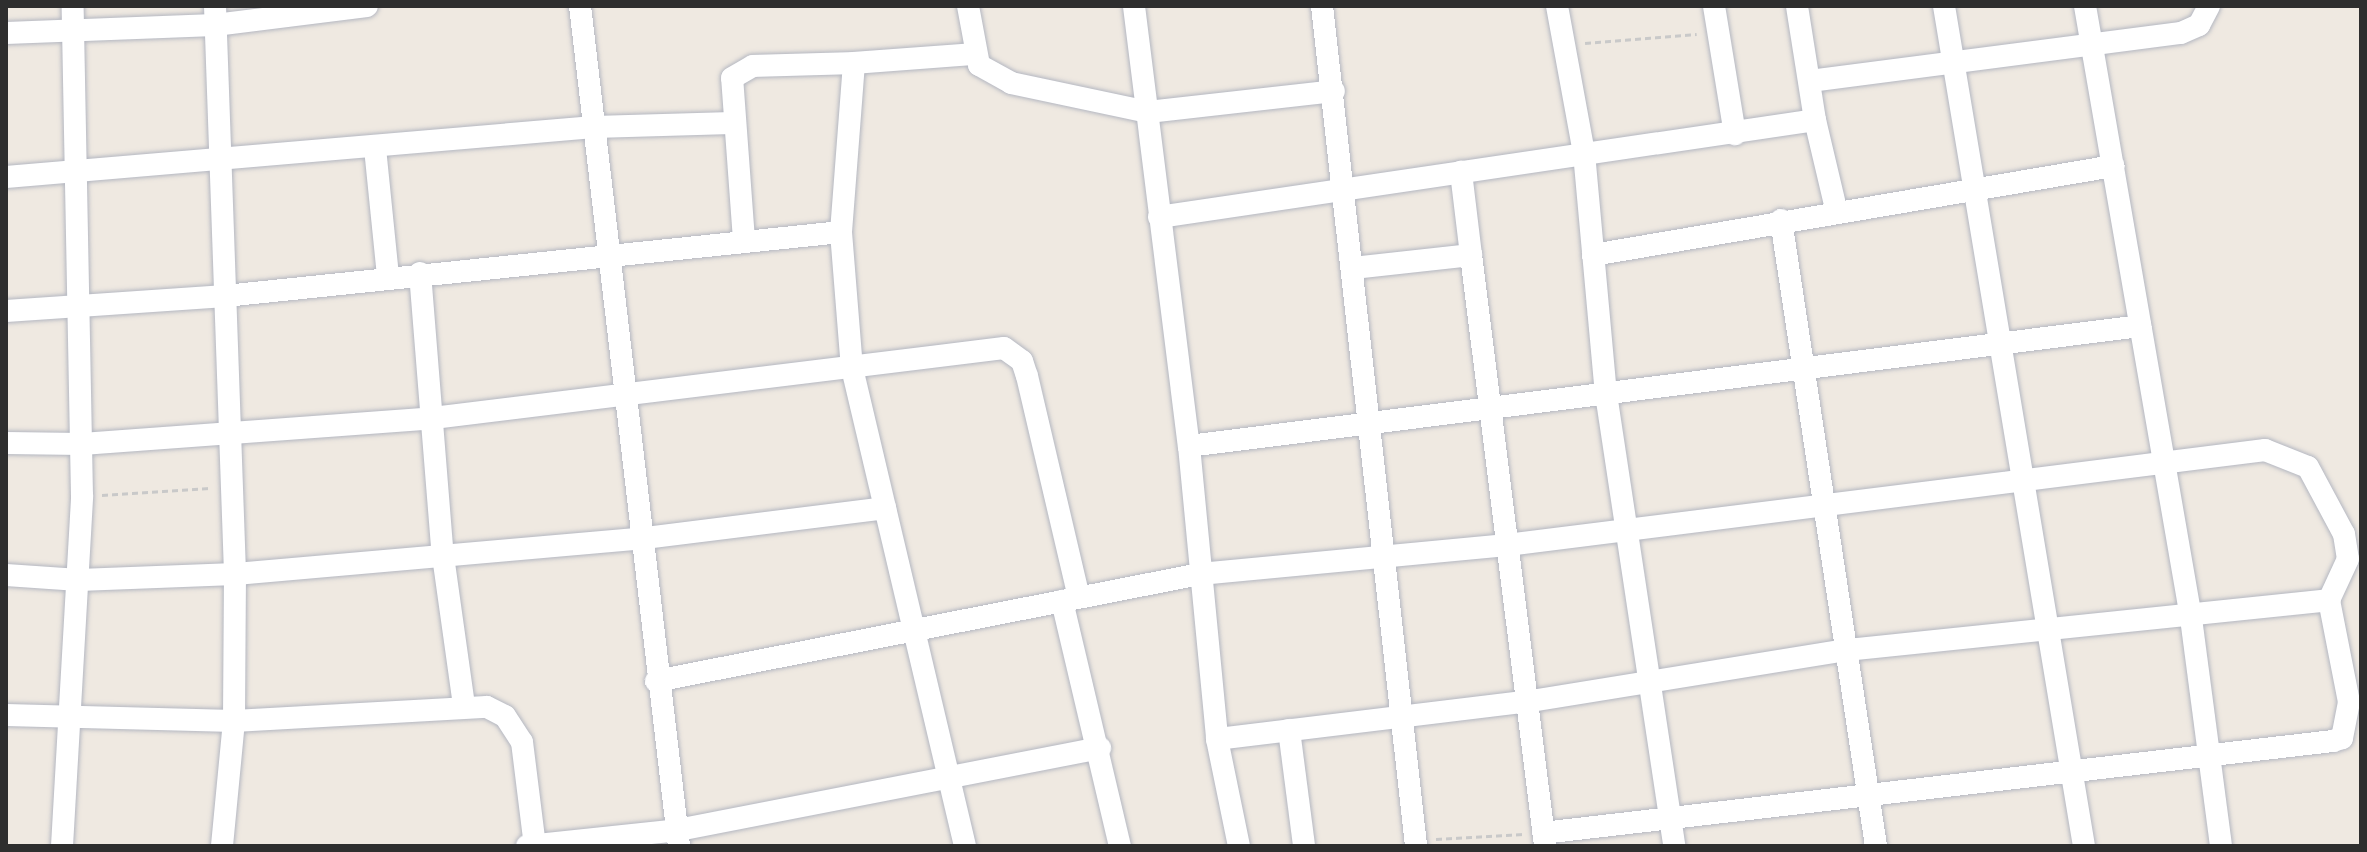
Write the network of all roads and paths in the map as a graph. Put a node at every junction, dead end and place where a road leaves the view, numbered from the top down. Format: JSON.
{"nodes":[{"id":1,"x":367,"y":6,"type":"edge"},
{"id":2,"x":580,"y":6,"type":"edge"},
{"id":3,"x":968,"y":6,"type":"edge"},
{"id":4,"x":1134,"y":6,"type":"edge"},
{"id":5,"x":1322,"y":6,"type":"edge"},
{"id":6,"x":1557,"y":6,"type":"edge"},
{"id":7,"x":1714,"y":6,"type":"edge"},
{"id":8,"x":1797,"y":6,"type":"edge"},
{"id":9,"x":1944,"y":6,"type":"edge"},
{"id":10,"x":2085,"y":6,"type":"edge"},
{"id":11,"x":2209,"y":6,"type":"edge"},
{"id":12,"x":215,"y":15,"type":"edge"},
{"id":13,"x":74,"y":17,"type":"edge"},
{"id":14,"x":1717,"y":32,"type":"junction"},
{"id":15,"x":6,"y":33,"type":"edge"},
{"id":16,"x":1562,"y":45,"type":"junction"},
{"id":17,"x":2090,"y":45,"type":"junction"},
{"id":18,"x":975,"y":54,"type":"junction"},
{"id":19,"x":854,"y":63,"type":"junction"},
{"id":20,"x":1954,"y":64,"type":"junction"},
{"id":21,"x":1810,"y":81,"type":"junction"},
{"id":22,"x":1334,"y":91,"type":"junction"},
{"id":23,"x":1148,"y":112,"type":"junction"},
{"id":24,"x":1815,"y":120,"type":"junction"},
{"id":25,"x":732,"y":123,"type":"junction"},
{"id":26,"x":594,"y":127,"type":"junction"},
{"id":27,"x":1735,"y":134,"type":"junction"},
{"id":28,"x":375,"y":148,"type":"junction"},
{"id":29,"x":1584,"y":153,"type":"junction"},
{"id":30,"x":223,"y":162,"type":"junction"},
{"id":31,"x":2113,"y":166,"type":"junction"},
{"id":32,"x":78,"y":170,"type":"junction"},
{"id":33,"x":1461,"y":172,"type":"junction"},
{"id":34,"x":6,"y":177,"type":"edge"},
{"id":35,"x":1975,"y":185,"type":"junction"},
{"id":36,"x":1342,"y":189,"type":"junction"},
{"id":37,"x":1836,"y":209,"type":"junction"},
{"id":38,"x":1159,"y":217,"type":"junction"},
{"id":39,"x":1781,"y":220,"type":"junction"},
{"id":40,"x":841,"y":232,"type":"junction"},
{"id":41,"x":744,"y":240,"type":"junction"},
{"id":42,"x":1471,"y":255,"type":"junction"},
{"id":43,"x":1593,"y":255,"type":"junction"},
{"id":44,"x":609,"y":257,"type":"junction"},
{"id":45,"x":1353,"y":268,"type":"junction"},
{"id":46,"x":420,"y":273,"type":"junction"},
{"id":47,"x":388,"y":276,"type":"junction"},
{"id":48,"x":225,"y":296,"type":"junction"},
{"id":49,"x":81,"y":306,"type":"junction"},
{"id":50,"x":6,"y":311,"type":"edge"},
{"id":51,"x":2140,"y":326,"type":"junction"},
{"id":52,"x":1998,"y":341,"type":"junction"},
{"id":53,"x":1798,"y":367,"type":"junction"},
{"id":54,"x":852,"y":369,"type":"junction"},
{"id":55,"x":628,"y":394,"type":"junction"},
{"id":56,"x":1606,"y":394,"type":"junction"},
{"id":57,"x":1488,"y":410,"type":"junction"},
{"id":58,"x":433,"y":418,"type":"junction"},
{"id":59,"x":1372,"y":423,"type":"junction"},
{"id":60,"x":229,"y":433,"type":"junction"},
{"id":61,"x":6,"y":443,"type":"edge"},
{"id":62,"x":82,"y":444,"type":"junction"},
{"id":63,"x":1189,"y":446,"type":"junction"},
{"id":64,"x":2165,"y":465,"type":"junction"},
{"id":65,"x":2020,"y":479,"type":"junction"},
{"id":66,"x":231,"y":486,"type":"junction"},
{"id":67,"x":82,"y":496,"type":"junction"},
{"id":68,"x":1823,"y":501,"type":"junction"},
{"id":69,"x":885,"y":508,"type":"junction"},
{"id":70,"x":1629,"y":529,"type":"junction"},
{"id":71,"x":645,"y":538,"type":"junction"},
{"id":72,"x":1507,"y":545,"type":"junction"},
{"id":73,"x":1388,"y":555,"type":"junction"},
{"id":74,"x":443,"y":556,"type":"junction"},
{"id":75,"x":235,"y":574,"type":"junction"},
{"id":76,"x":1200,"y":574,"type":"junction"},
{"id":77,"x":6,"y":575,"type":"edge"},
{"id":78,"x":79,"y":580,"type":"junction"},
{"id":79,"x":1070,"y":599,"type":"junction"},
{"id":80,"x":2329,"y":600,"type":"junction"},
{"id":81,"x":2191,"y":618,"type":"junction"},
{"id":82,"x":916,"y":631,"type":"junction"},
{"id":83,"x":2045,"y":631,"type":"junction"},
{"id":84,"x":1847,"y":650,"type":"junction"},
{"id":85,"x":656,"y":681,"type":"junction"},
{"id":86,"x":1652,"y":684,"type":"junction"},
{"id":87,"x":1525,"y":702,"type":"junction"},
{"id":88,"x":464,"y":705,"type":"junction"},
{"id":89,"x":1403,"y":713,"type":"junction"},
{"id":90,"x":6,"y":715,"type":"edge"},
{"id":91,"x":70,"y":721,"type":"junction"},
{"id":92,"x":234,"y":721,"type":"junction"},
{"id":93,"x":1289,"y":730,"type":"junction"},
{"id":94,"x":1217,"y":739,"type":"junction"},
{"id":95,"x":1100,"y":748,"type":"junction"},
{"id":96,"x":2210,"y":756,"type":"junction"},
{"id":97,"x":2074,"y":774,"type":"junction"},
{"id":98,"x":946,"y":778,"type":"junction"},
{"id":99,"x":1869,"y":795,"type":"junction"},
{"id":100,"x":1669,"y":819,"type":"junction"},
{"id":101,"x":678,"y":838,"type":"edge"},
{"id":102,"x":1544,"y":839,"type":"edge"},
{"id":103,"x":1416,"y":843,"type":"edge"},
{"id":104,"x":62,"y":846,"type":"edge"},
{"id":105,"x":222,"y":846,"type":"edge"},
{"id":106,"x":527,"y":846,"type":"edge"},
{"id":107,"x":535,"y":846,"type":"edge"},
{"id":108,"x":965,"y":846,"type":"edge"},
{"id":109,"x":1120,"y":846,"type":"edge"},
{"id":110,"x":1239,"y":846,"type":"edge"},
{"id":111,"x":1304,"y":846,"type":"edge"},
{"id":112,"x":1674,"y":846,"type":"edge"},
{"id":113,"x":1876,"y":846,"type":"edge"},
{"id":114,"x":2084,"y":846,"type":"edge"},
{"id":115,"x":2221,"y":846,"type":"edge"}],
"edges":[{"from":1,"to":12,"type":"street"},
{"from":2,"to":26,"type":"street"},
{"from":3,"to":18,"type":"street"},
{"from":4,"to":23,"type":"street"},
{"from":5,"to":22,"type":"street"},
{"from":6,"to":16,"type":"street"},
{"from":7,"to":14,"type":"street"},
{"from":8,"to":21,"type":"street"},
{"from":9,"to":20,"type":"street"},
{"from":10,"to":17,"type":"street"},
{"from":11,"to":17,"type":"street"},
{"from":12,"to":13,"type":"street"},
{"from":12,"to":30,"type":"street"},
{"from":13,"to":15,"type":"street"},
{"from":13,"to":32,"type":"street"},
{"from":14,"to":16,"type":"path"},
{"from":14,"to":27,"type":"street"},
{"from":16,"to":29,"type":"street"},
{"from":17,"to":20,"type":"street"},
{"from":17,"to":31,"type":"street"},
{"from":18,"to":19,"type":"street"},
{"from":18,"to":23,"type":"street"},
{"from":19,"to":25,"type":"street"},
{"from":19,"to":40,"type":"street"},
{"from":20,"to":21,"type":"street"},
{"from":20,"to":35,"type":"street"},
{"from":21,"to":24,"type":"street"},
{"from":22,"to":23,"type":"street"},
{"from":22,"to":36,"type":"street"},
{"from":23,"to":38,"type":"street"},
{"from":24,"to":27,"type":"street"},
{"from":24,"to":37,"type":"street"},
{"from":25,"to":26,"type":"street"},
{"from":25,"to":41,"type":"street"},
{"from":26,"to":28,"type":"street"},
{"from":26,"to":44,"type":"street"},
{"from":27,"to":29,"type":"street"},
{"from":28,"to":30,"type":"street"},
{"from":28,"to":47,"type":"street"},
{"from":29,"to":33,"type":"street"},
{"from":29,"to":43,"type":"street"},
{"from":30,"to":32,"type":"street"},
{"from":30,"to":48,"type":"street"},
{"from":31,"to":35,"type":"street"},
{"from":31,"to":51,"type":"street"},
{"from":32,"to":34,"type":"street"},
{"from":32,"to":49,"type":"street"},
{"from":33,"to":36,"type":"street"},
{"from":33,"to":42,"type":"street"},
{"from":35,"to":37,"type":"street"},
{"from":35,"to":52,"type":"street"},
{"from":36,"to":38,"type":"street"},
{"from":36,"to":45,"type":"street"},
{"from":37,"to":39,"type":"street"},
{"from":38,"to":63,"type":"street"},
{"from":39,"to":43,"type":"street"},
{"from":39,"to":53,"type":"street"},
{"from":40,"to":41,"type":"street"},
{"from":40,"to":54,"type":"street"},
{"from":41,"to":44,"type":"street"},
{"from":42,"to":45,"type":"street"},
{"from":42,"to":57,"type":"street"},
{"from":43,"to":56,"type":"street"},
{"from":44,"to":46,"type":"street"},
{"from":44,"to":55,"type":"street"},
{"from":45,"to":59,"type":"street"},
{"from":46,"to":47,"type":"street"},
{"from":46,"to":58,"type":"street"},
{"from":47,"to":48,"type":"street"},
{"from":48,"to":49,"type":"street"},
{"from":48,"to":60,"type":"street"},
{"from":49,"to":50,"type":"street"},
{"from":49,"to":62,"type":"street"},
{"from":51,"to":52,"type":"street"},
{"from":51,"to":64,"type":"street"},
{"from":52,"to":53,"type":"street"},
{"from":52,"to":65,"type":"street"},
{"from":53,"to":56,"type":"street"},
{"from":53,"to":68,"type":"street"},
{"from":54,"to":55,"type":"street"},
{"from":54,"to":69,"type":"street"},
{"from":54,"to":79,"type":"street"},
{"from":55,"to":58,"type":"street"},
{"from":55,"to":71,"type":"street"},
{"from":56,"to":57,"type":"street"},
{"from":56,"to":70,"type":"street"},
{"from":57,"to":59,"type":"street"},
{"from":57,"to":72,"type":"street"},
{"from":58,"to":60,"type":"street"},
{"from":58,"to":74,"type":"street"},
{"from":59,"to":63,"type":"street"},
{"from":59,"to":73,"type":"street"},
{"from":60,"to":62,"type":"street"},
{"from":60,"to":66,"type":"street"},
{"from":61,"to":62,"type":"street"},
{"from":62,"to":67,"type":"street"},
{"from":63,"to":76,"type":"street"},
{"from":64,"to":65,"type":"street"},
{"from":64,"to":80,"type":"street"},
{"from":64,"to":81,"type":"street"},
{"from":65,"to":68,"type":"street"},
{"from":65,"to":83,"type":"street"},
{"from":66,"to":67,"type":"path"},
{"from":66,"to":75,"type":"street"},
{"from":67,"to":78,"type":"street"},
{"from":68,"to":70,"type":"street"},
{"from":68,"to":84,"type":"street"},
{"from":69,"to":71,"type":"street"},
{"from":69,"to":82,"type":"street"},
{"from":70,"to":72,"type":"street"},
{"from":70,"to":86,"type":"street"},
{"from":71,"to":74,"type":"street"},
{"from":71,"to":85,"type":"street"},
{"from":72,"to":73,"type":"street"},
{"from":72,"to":87,"type":"street"},
{"from":73,"to":76,"type":"street"},
{"from":73,"to":89,"type":"street"},
{"from":74,"to":75,"type":"street"},
{"from":74,"to":88,"type":"street"},
{"from":75,"to":78,"type":"street"},
{"from":75,"to":92,"type":"street"},
{"from":76,"to":79,"type":"street"},
{"from":76,"to":94,"type":"street"},
{"from":77,"to":78,"type":"street"},
{"from":78,"to":91,"type":"street"},
{"from":79,"to":82,"type":"street"},
{"from":79,"to":95,"type":"street"},
{"from":80,"to":81,"type":"street"},
{"from":80,"to":96,"type":"street"},
{"from":81,"to":83,"type":"street"},
{"from":81,"to":96,"type":"street"},
{"from":82,"to":85,"type":"street"},
{"from":82,"to":98,"type":"street"},
{"from":83,"to":84,"type":"street"},
{"from":83,"to":97,"type":"street"},
{"from":84,"to":86,"type":"street"},
{"from":84,"to":99,"type":"street"},
{"from":85,"to":101,"type":"street"},
{"from":86,"to":87,"type":"street"},
{"from":86,"to":100,"type":"street"},
{"from":87,"to":89,"type":"street"},
{"from":87,"to":102,"type":"street"},
{"from":88,"to":92,"type":"street"},
{"from":88,"to":107,"type":"street"},
{"from":89,"to":93,"type":"street"},
{"from":89,"to":103,"type":"street"},
{"from":90,"to":91,"type":"street"},
{"from":91,"to":92,"type":"street"},
{"from":91,"to":104,"type":"street"},
{"from":92,"to":105,"type":"street"},
{"from":93,"to":94,"type":"street"},
{"from":93,"to":111,"type":"street"},
{"from":94,"to":110,"type":"street"},
{"from":95,"to":98,"type":"street"},
{"from":95,"to":109,"type":"street"},
{"from":96,"to":97,"type":"street"},
{"from":96,"to":115,"type":"street"},
{"from":97,"to":99,"type":"street"},
{"from":97,"to":114,"type":"street"},
{"from":98,"to":101,"type":"street"},
{"from":98,"to":108,"type":"street"},
{"from":99,"to":100,"type":"street"},
{"from":99,"to":113,"type":"street"},
{"from":100,"to":102,"type":"street"},
{"from":100,"to":112,"type":"street"},
{"from":101,"to":107,"type":"street"},
{"from":102,"to":103,"type":"path"},
{"from":106,"to":107,"type":"street"}]}
